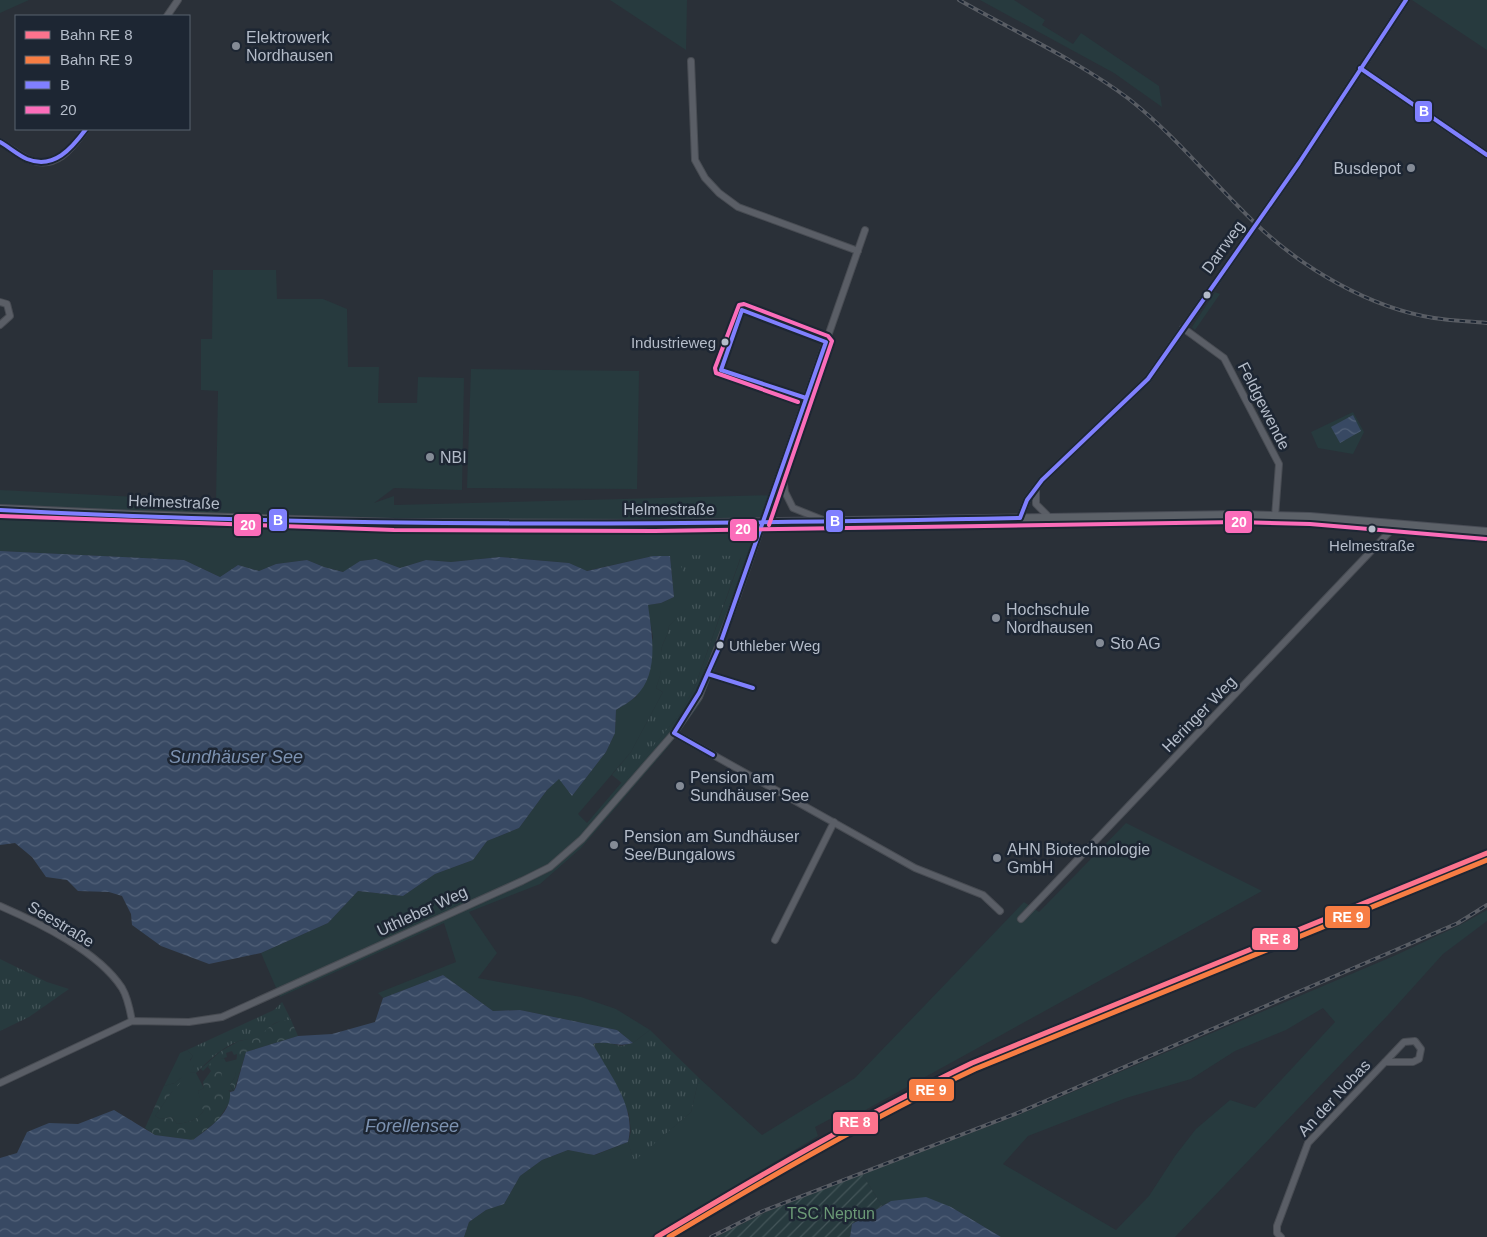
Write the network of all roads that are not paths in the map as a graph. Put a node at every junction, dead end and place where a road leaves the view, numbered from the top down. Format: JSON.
{"nodes":[{"id":1,"x":178,"y":0,"type":"edge"},
{"id":2,"x":1406,"y":0,"type":"edge"},
{"id":3,"x":167,"y":15,"type":"edge"},
{"id":4,"x":691,"y":61,"type":"dead end"},
{"id":5,"x":1360,"y":68,"type":"junction"},
{"id":6,"x":85,"y":130,"type":"edge"},
{"id":7,"x":0,"y":142,"type":"edge"},
{"id":8,"x":1487,"y":155,"type":"edge"},
{"id":9,"x":865,"y":230,"type":"dead end"},
{"id":10,"x":858,"y":251,"type":"junction"},
{"id":11,"x":0,"y":302,"type":"edge"},
{"id":12,"x":0,"y":325,"type":"edge"},
{"id":13,"x":1183,"y":328,"type":"junction"},
{"id":14,"x":782,"y":468,"type":"junction"},
{"id":15,"x":1036,"y":488,"type":"junction"},
{"id":16,"x":0,"y":510,"type":"edge"},
{"id":17,"x":1275,"y":516,"type":"junction"},
{"id":18,"x":1049,"y":517,"type":"junction"},
{"id":19,"x":1020,"y":518,"type":"junction"},
{"id":20,"x":826,"y":521,"type":"junction"},
{"id":21,"x":763,"y":523,"type":"junction"},
{"id":22,"x":1395,"y":526,"type":"junction"},
{"id":23,"x":1487,"y":534,"type":"edge"},
{"id":24,"x":674,"y":733,"type":"junction"},
{"id":25,"x":834,"y":822,"type":"junction"},
{"id":26,"x":0,"y":906,"type":"edge"},
{"id":27,"x":1000,"y":911,"type":"dead end"},
{"id":28,"x":1022,"y":919,"type":"dead end"},
{"id":29,"x":775,"y":940,"type":"dead end"},
{"id":30,"x":132,"y":1021,"type":"junction"},
{"id":31,"x":1385,"y":1062,"type":"junction"},
{"id":32,"x":0,"y":1083,"type":"edge"},
{"id":33,"x":1281,"y":1237,"type":"edge"}],
"edges":[{"from":1,"to":3,"type":"street"},
{"from":2,"to":5,"type":"street","name":"Darrweg"},
{"from":4,"to":10,"type":"street"},
{"from":5,"to":8,"type":"street"},
{"from":5,"to":13,"type":"street","name":"Darrweg"},
{"from":6,"to":7,"type":"street"},
{"from":9,"to":10,"type":"street"},
{"from":10,"to":14,"type":"street"},
{"from":11,"to":12,"type":"street"},
{"from":13,"to":15,"type":"street","name":"Darrweg"},
{"from":13,"to":17,"type":"street","name":"Feldgewende"},
{"from":14,"to":20,"type":"street"},
{"from":14,"to":21,"type":"street"},
{"from":15,"to":18,"type":"street"},
{"from":15,"to":19,"type":"street","name":"Darrweg"},
{"from":16,"to":21,"type":"main road","name":"Helmestraße"},
{"from":17,"to":18,"type":"main road","name":"Helmestraße"},
{"from":17,"to":22,"type":"main road","name":"Helmestraße"},
{"from":18,"to":19,"type":"main road","name":"Helmestraße"},
{"from":19,"to":20,"type":"main road","name":"Helmestraße"},
{"from":20,"to":21,"type":"main road","name":"Helmestraße"},
{"from":21,"to":24,"type":"street","name":"Uthleber Weg"},
{"from":22,"to":23,"type":"main road","name":"Helmestraße"},
{"from":22,"to":28,"type":"street","name":"Heringer Weg"},
{"from":24,"to":25,"type":"street"},
{"from":24,"to":30,"type":"street","name":"Uthleber Weg"},
{"from":25,"to":27,"type":"street"},
{"from":25,"to":29,"type":"street"},
{"from":26,"to":30,"type":"street","name":"Seestraße"},
{"from":30,"to":32,"type":"street"},
{"from":31,"to":31,"type":"street","name":"An der Nobas"},
{"from":31,"to":33,"type":"street","name":"An der Nobas"}]}
